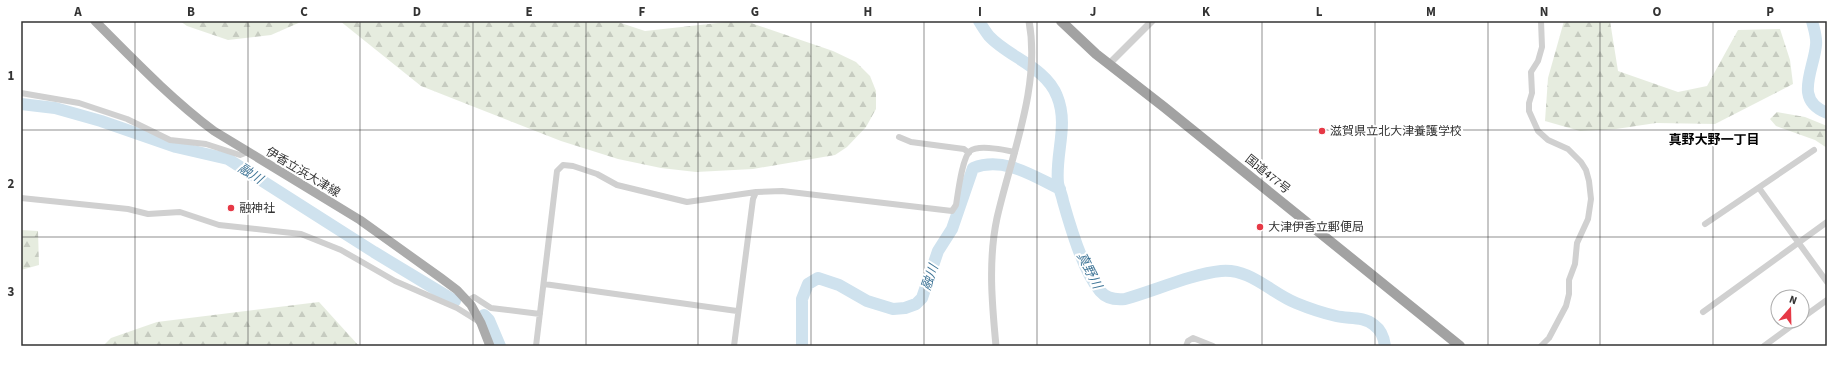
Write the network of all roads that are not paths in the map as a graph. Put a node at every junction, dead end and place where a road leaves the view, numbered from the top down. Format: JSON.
{"nodes":[{"id":1,"x":95,"y":21,"type":"edge"},
{"id":2,"x":1029,"y":21,"type":"edge"},
{"id":3,"x":1061,"y":21,"type":"edge"},
{"id":4,"x":1152,"y":21,"type":"edge"},
{"id":5,"x":1541,"y":21,"type":"edge"},
{"id":6,"x":1109,"y":64,"type":"junction"},
{"id":7,"x":21,"y":92,"type":"edge"},
{"id":8,"x":899,"y":137,"type":"dead end"},
{"id":9,"x":1814,"y":150,"type":"dead end"},
{"id":10,"x":248,"y":152,"type":"junction"},
{"id":11,"x":1015,"y":152,"type":"junction"},
{"id":12,"x":969,"y":153,"type":"junction"},
{"id":13,"x":1759,"y":188,"type":"junction"},
{"id":14,"x":756,"y":192,"type":"junction"},
{"id":15,"x":21,"y":198,"type":"edge"},
{"id":16,"x":1827,"y":222,"type":"edge"},
{"id":17,"x":1705,"y":224,"type":"dead end"},
{"id":18,"x":1799,"y":243,"type":"junction"},
{"id":19,"x":1827,"y":282,"type":"edge"},
{"id":20,"x":544,"y":284,"type":"junction"},
{"id":21,"x":1827,"y":300,"type":"edge"},
{"id":22,"x":467,"y":301,"type":"junction"},
{"id":23,"x":738,"y":312,"type":"junction"},
{"id":24,"x":1703,"y":312,"type":"dead end"},
{"id":25,"x":1810,"y":312,"type":"edge"},
{"id":26,"x":540,"y":314,"type":"junction"},
{"id":27,"x":481,"y":323,"type":"junction"},
{"id":28,"x":1787,"y":329,"type":"edge"},
{"id":29,"x":490,"y":346,"type":"edge"},
{"id":30,"x":536,"y":346,"type":"edge"},
{"id":31,"x":734,"y":346,"type":"edge"},
{"id":32,"x":996,"y":346,"type":"edge"},
{"id":33,"x":1186,"y":346,"type":"edge"},
{"id":34,"x":1213,"y":346,"type":"edge"},
{"id":35,"x":1460,"y":346,"type":"edge"},
{"id":36,"x":1541,"y":346,"type":"edge"},
{"id":37,"x":1764,"y":346,"type":"edge"}],
"edges":[{"from":1,"to":10,"type":"main road","name":"伊香立浜大津線"},
{"from":2,"to":11,"type":"street"},
{"from":3,"to":6,"type":"highway","name":"国道477号"},
{"from":4,"to":6,"type":"street"},
{"from":5,"to":36,"type":"street"},
{"from":6,"to":35,"type":"highway","name":"国道477号"},
{"from":7,"to":10,"type":"street"},
{"from":8,"to":12,"type":"street"},
{"from":9,"to":13,"type":"street"},
{"from":10,"to":22,"type":"main road","name":"伊香立浜大津線"},
{"from":11,"to":12,"type":"street"},
{"from":11,"to":32,"type":"street"},
{"from":12,"to":14,"type":"street"},
{"from":13,"to":17,"type":"street"},
{"from":13,"to":18,"type":"street"},
{"from":14,"to":20,"type":"street"},
{"from":14,"to":23,"type":"street"},
{"from":15,"to":27,"type":"street"},
{"from":16,"to":18,"type":"street"},
{"from":18,"to":19,"type":"street"},
{"from":18,"to":24,"type":"street"},
{"from":20,"to":23,"type":"street"},
{"from":20,"to":26,"type":"street"},
{"from":21,"to":25,"type":"street"},
{"from":22,"to":26,"type":"street"},
{"from":22,"to":27,"type":"main road","name":"伊香立浜大津線"},
{"from":23,"to":31,"type":"street"},
{"from":26,"to":30,"type":"street"},
{"from":27,"to":29,"type":"main road","name":"伊香立浜大津線"},
{"from":28,"to":37,"type":"street"},
{"from":33,"to":34,"type":"street"}]}
